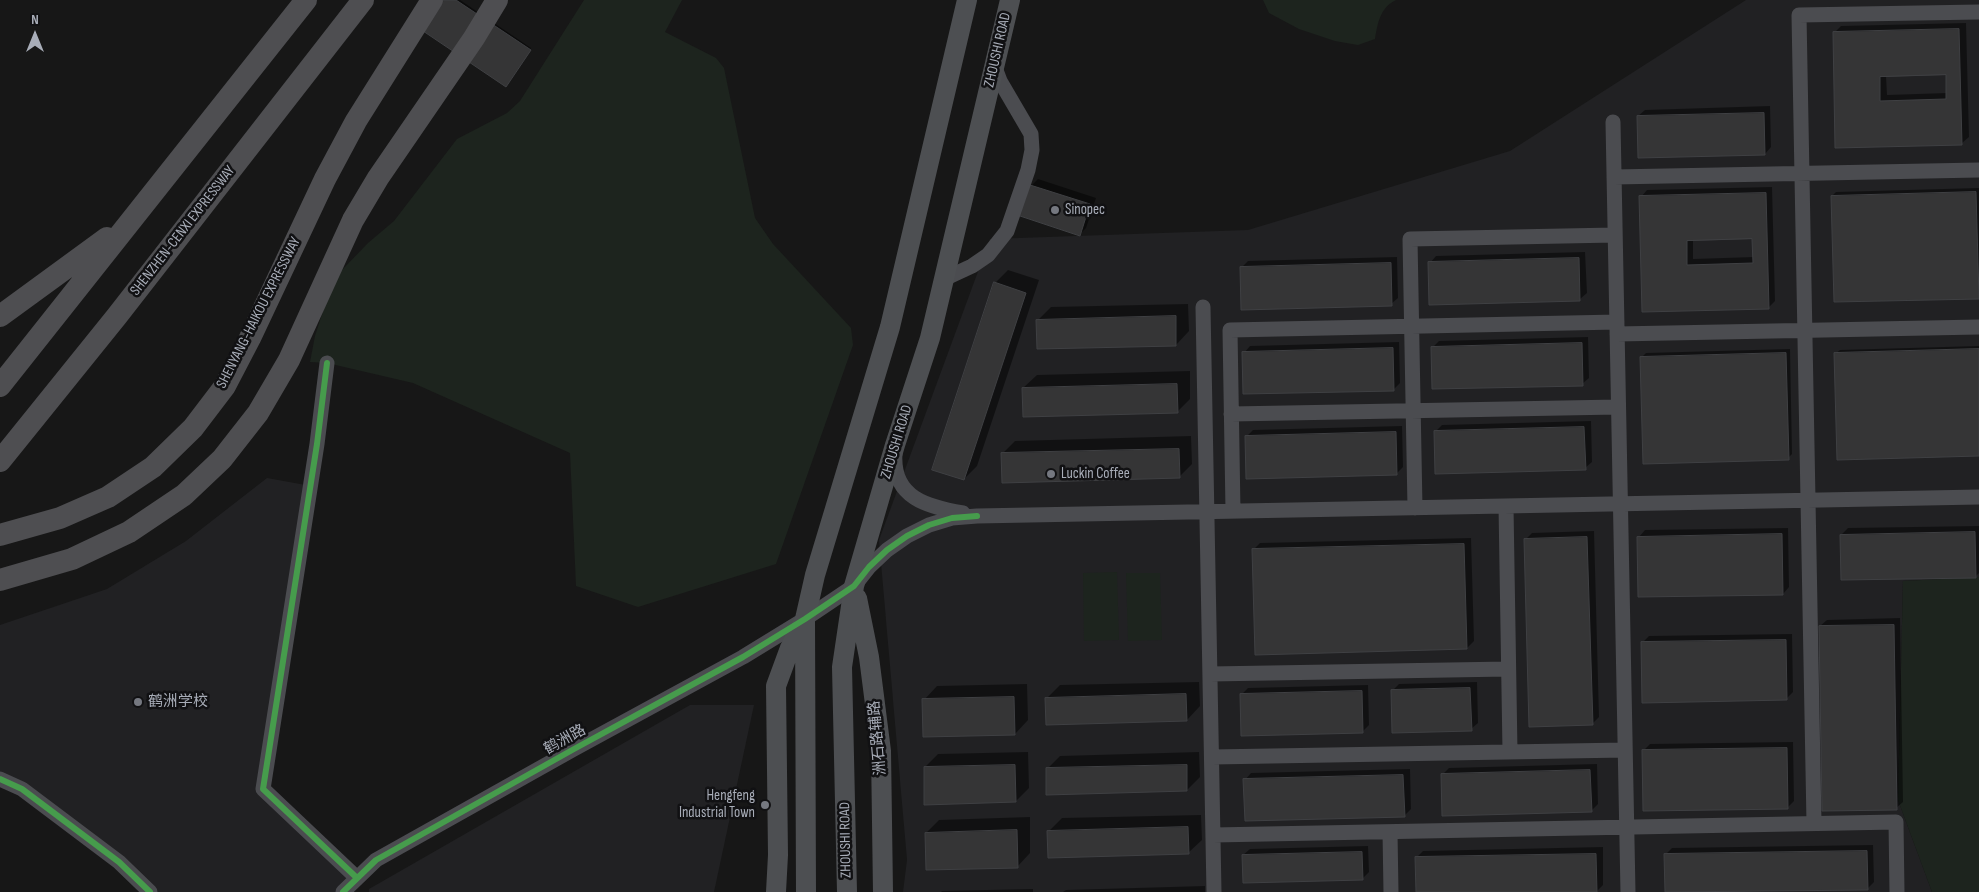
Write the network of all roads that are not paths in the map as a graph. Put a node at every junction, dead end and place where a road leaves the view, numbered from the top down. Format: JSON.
{"nodes":[{"id":1,"x":296,"y":0,"type":"edge"},
{"id":2,"x":306,"y":0,"type":"edge"},
{"id":3,"x":363,"y":0,"type":"edge"},
{"id":4,"x":432,"y":0,"type":"edge"},
{"id":5,"x":497,"y":0,"type":"edge"},
{"id":6,"x":967,"y":0,"type":"edge"},
{"id":7,"x":1010,"y":0,"type":"edge"},
{"id":8,"x":1979,"y":12,"type":"edge"},
{"id":9,"x":994,"y":65,"type":"junction"},
{"id":10,"x":1613,"y":122,"type":"dead end"},
{"id":11,"x":1979,"y":170,"type":"edge"},
{"id":12,"x":1802,"y":173,"type":"junction"},
{"id":13,"x":1614,"y":177,"type":"junction"},
{"id":14,"x":1615,"y":236,"type":"junction"},
{"id":15,"x":107,"y":238,"type":"junction"},
{"id":16,"x":944,"y":279,"type":"junction"},
{"id":17,"x":1203,"y":308,"type":"dead end"},
{"id":18,"x":0,"y":316,"type":"edge"},
{"id":19,"x":1412,"y":326,"type":"junction"},
{"id":20,"x":1979,"y":327,"type":"edge"},
{"id":21,"x":1617,"y":328,"type":"junction"},
{"id":22,"x":1805,"y":330,"type":"junction"},
{"id":23,"x":0,"y":363,"type":"edge"},
{"id":24,"x":327,"y":363,"type":"dead end"},
{"id":25,"x":0,"y":386,"type":"edge"},
{"id":26,"x":1618,"y":407,"type":"junction"},
{"id":27,"x":1414,"y":411,"type":"junction"},
{"id":28,"x":1231,"y":414,"type":"junction"},
{"id":29,"x":895,"y":445,"type":"junction"},
{"id":30,"x":0,"y":461,"type":"edge"},
{"id":31,"x":1979,"y":497,"type":"edge"},
{"id":32,"x":1808,"y":500,"type":"junction"},
{"id":33,"x":1620,"y":504,"type":"junction"},
{"id":34,"x":1506,"y":506,"type":"junction"},
{"id":35,"x":1415,"y":508,"type":"junction"},
{"id":36,"x":1233,"y":511,"type":"junction"},
{"id":37,"x":1207,"y":512,"type":"junction"},
{"id":38,"x":976,"y":516,"type":"junction"},
{"id":39,"x":4,"y":534,"type":"edge"},
{"id":40,"x":0,"y":580,"type":"edge"},
{"id":41,"x":854,"y":586,"type":"junction"},
{"id":42,"x":805,"y":619,"type":"junction"},
{"id":43,"x":1508,"y":669,"type":"junction"},
{"id":44,"x":1210,"y":674,"type":"junction"},
{"id":45,"x":1625,"y":750,"type":"junction"},
{"id":46,"x":1510,"y":752,"type":"junction"},
{"id":47,"x":1212,"y":757,"type":"junction"},
{"id":48,"x":0,"y":779,"type":"edge"},
{"id":49,"x":777,"y":796,"type":"junction"},
{"id":50,"x":1814,"y":823,"type":"junction"},
{"id":51,"x":1626,"y":827,"type":"junction"},
{"id":52,"x":1390,"y":832,"type":"junction"},
{"id":53,"x":1213,"y":835,"type":"junction"},
{"id":54,"x":357,"y":878,"type":"junction"},
{"id":55,"x":150,"y":892,"type":"edge"},
{"id":56,"x":343,"y":892,"type":"edge"},
{"id":57,"x":776,"y":892,"type":"edge"},
{"id":58,"x":799,"y":892,"type":"edge"},
{"id":59,"x":806,"y":892,"type":"edge"},
{"id":60,"x":847,"y":892,"type":"edge"},
{"id":61,"x":883,"y":892,"type":"edge"},
{"id":62,"x":1214,"y":892,"type":"edge"},
{"id":63,"x":1391,"y":892,"type":"edge"},
{"id":64,"x":1628,"y":892,"type":"edge"},
{"id":65,"x":1897,"y":892,"type":"edge"}],
"edges":[{"from":1,"to":15,"type":"highway"},
{"from":2,"to":25,"type":"highway"},
{"from":3,"to":30,"type":"highway","name":"SHENZHEN-CENXI EXPRESSWAY"},
{"from":4,"to":39,"type":"highway","name":"SHENYANG-HAIKOU EXPRESSWAY"},
{"from":5,"to":40,"type":"highway"},
{"from":6,"to":42,"type":"main road"},
{"from":7,"to":9,"type":"main road","name":"ZHOUSHI ROAD"},
{"from":8,"to":12,"type":"street"},
{"from":9,"to":16,"type":"main road","name":"ZHOUSHI ROAD"},
{"from":9,"to":16,"type":"street"},
{"from":10,"to":13,"type":"street"},
{"from":11,"to":12,"type":"street"},
{"from":12,"to":13,"type":"street"},
{"from":12,"to":22,"type":"street"},
{"from":13,"to":14,"type":"street"},
{"from":14,"to":19,"type":"street"},
{"from":14,"to":21,"type":"street"},
{"from":15,"to":18,"type":"highway"},
{"from":15,"to":23,"type":"highway"},
{"from":16,"to":29,"type":"main road","name":"ZHOUSHI ROAD"},
{"from":17,"to":37,"type":"street"},
{"from":19,"to":21,"type":"street"},
{"from":19,"to":27,"type":"street"},
{"from":19,"to":28,"type":"street"},
{"from":20,"to":22,"type":"street"},
{"from":21,"to":22,"type":"street"},
{"from":21,"to":26,"type":"street"},
{"from":22,"to":32,"type":"street"},
{"from":24,"to":54,"type":"street"},
{"from":26,"to":27,"type":"street"},
{"from":26,"to":33,"type":"street"},
{"from":27,"to":28,"type":"street"},
{"from":27,"to":35,"type":"street"},
{"from":28,"to":36,"type":"street"},
{"from":29,"to":38,"type":"street"},
{"from":29,"to":41,"type":"main road","name":"ZHOUSHI ROAD"},
{"from":31,"to":32,"type":"street"},
{"from":32,"to":33,"type":"street"},
{"from":32,"to":50,"type":"street"},
{"from":33,"to":34,"type":"street"},
{"from":33,"to":45,"type":"street"},
{"from":34,"to":35,"type":"street"},
{"from":34,"to":43,"type":"street"},
{"from":35,"to":36,"type":"street"},
{"from":36,"to":37,"type":"street"},
{"from":37,"to":38,"type":"street"},
{"from":37,"to":44,"type":"street"},
{"from":38,"to":41,"type":"street","name":"鹤洲路"},
{"from":41,"to":42,"type":"street","name":"鹤洲路"},
{"from":41,"to":60,"type":"main road","name":"ZHOUSHI ROAD"},
{"from":41,"to":61,"type":"main road","name":"洲石路辅路"},
{"from":42,"to":49,"type":"main road"},
{"from":42,"to":54,"type":"street","name":"鹤洲路"},
{"from":42,"to":59,"type":"main road"},
{"from":43,"to":44,"type":"street"},
{"from":43,"to":46,"type":"street"},
{"from":44,"to":47,"type":"street"},
{"from":45,"to":46,"type":"street"},
{"from":45,"to":51,"type":"street"},
{"from":46,"to":47,"type":"street"},
{"from":47,"to":53,"type":"street"},
{"from":48,"to":55,"type":"street"},
{"from":49,"to":57,"type":"main road"},
{"from":49,"to":58,"type":"main road"},
{"from":50,"to":51,"type":"street"},
{"from":50,"to":65,"type":"street"},
{"from":51,"to":52,"type":"street"},
{"from":51,"to":64,"type":"street"},
{"from":52,"to":53,"type":"street"},
{"from":52,"to":63,"type":"street"},
{"from":53,"to":62,"type":"street"},
{"from":54,"to":56,"type":"street","name":"鹤洲路"}]}
